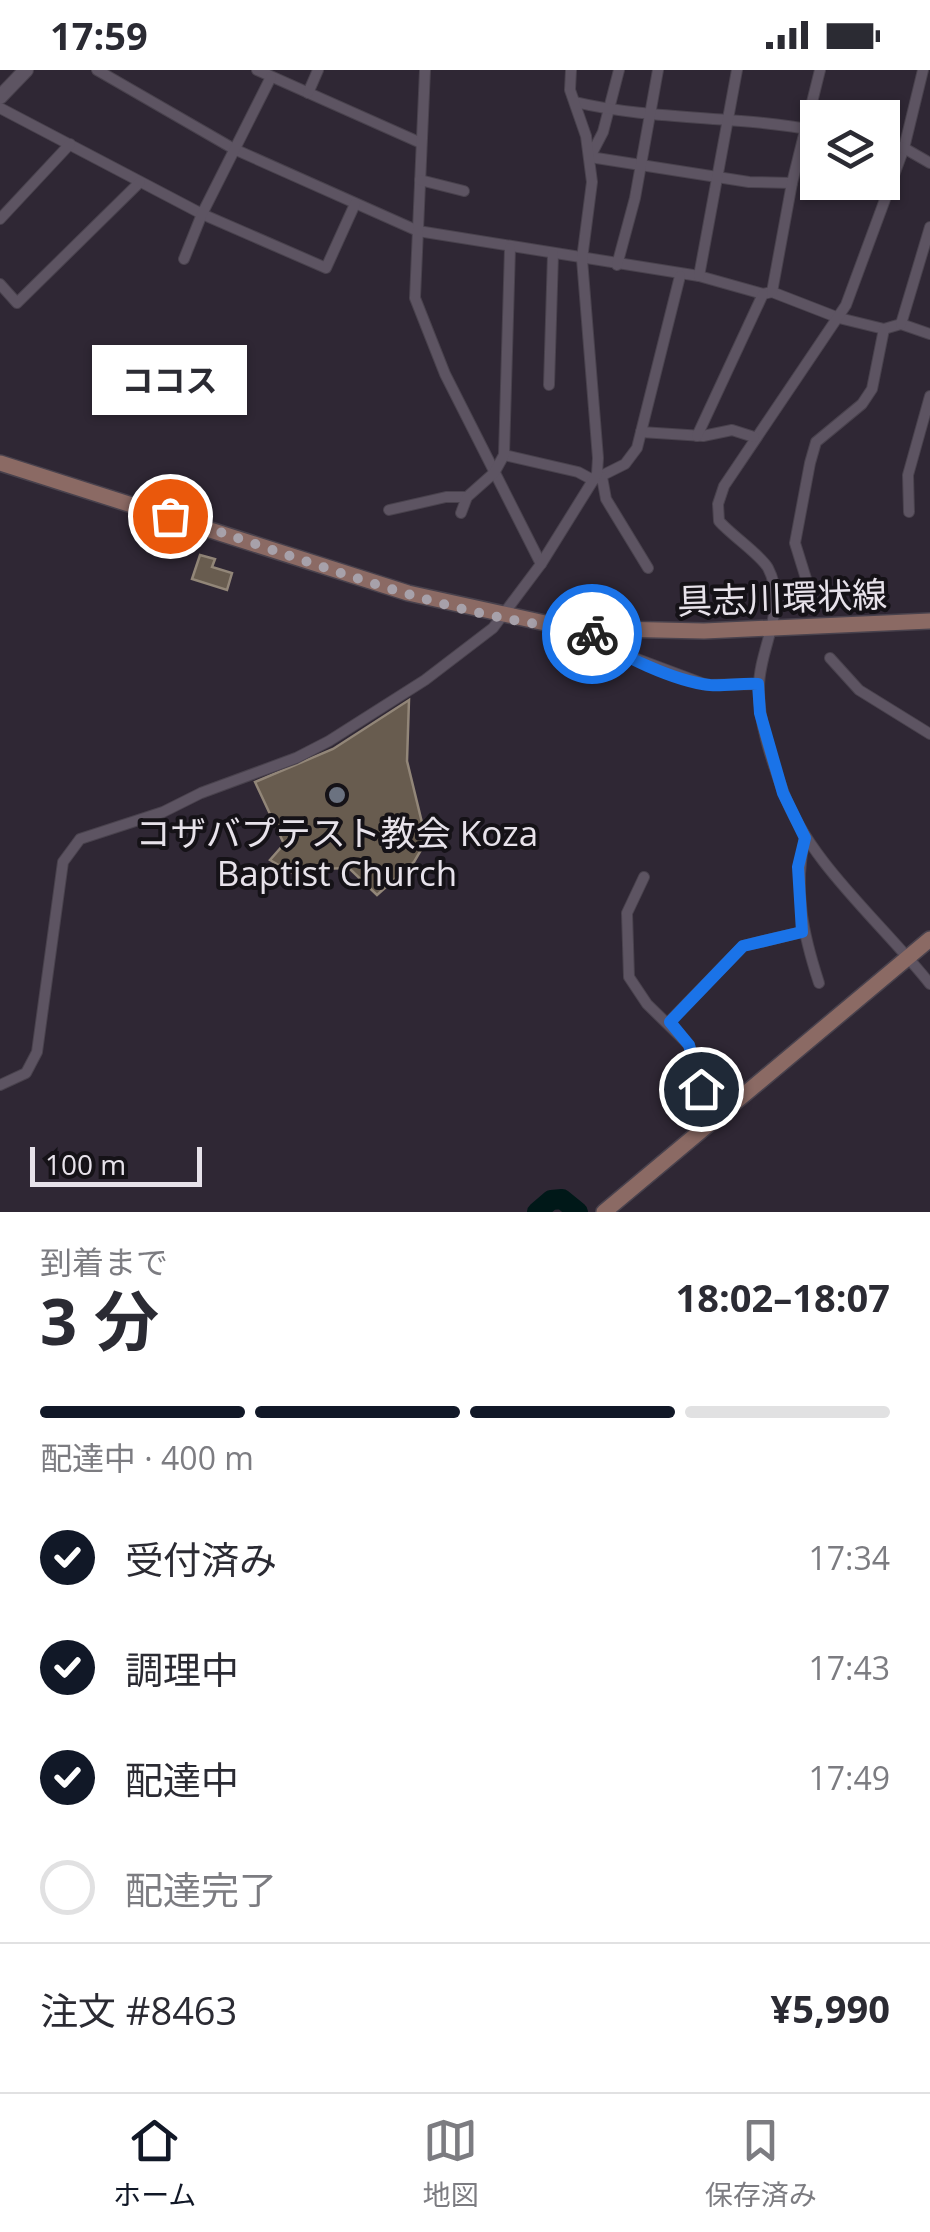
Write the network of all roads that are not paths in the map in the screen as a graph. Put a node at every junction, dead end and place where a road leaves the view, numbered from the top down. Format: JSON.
{"nodes":[{"id":1,"x":26,"y":70,"type":"edge"},
{"id":2,"x":97,"y":70,"type":"edge"},
{"id":3,"x":257,"y":70,"type":"edge"},
{"id":4,"x":318,"y":70,"type":"edge"},
{"id":5,"x":425,"y":70,"type":"edge"},
{"id":6,"x":571,"y":70,"type":"edge"},
{"id":7,"x":619,"y":70,"type":"edge"},
{"id":8,"x":658,"y":70,"type":"edge"},
{"id":9,"x":736,"y":70,"type":"edge"},
{"id":10,"x":820,"y":70,"type":"edge"},
{"id":11,"x":923,"y":70,"type":"edge"},
{"id":12,"x":271,"y":78,"type":"junction"},
{"id":13,"x":308,"y":93,"type":"junction"},
{"id":14,"x":0,"y":97,"type":"edge"},
{"id":15,"x":816,"y":100,"type":"edge"},
{"id":16,"x":576,"y":102,"type":"junction"},
{"id":17,"x":0,"y":108,"type":"edge"},
{"id":18,"x":609,"y":110,"type":"junction"},
{"id":19,"x":651,"y":117,"type":"junction"},
{"id":20,"x":728,"y":119,"type":"junction"},
{"id":21,"x":800,"y":128,"type":"edge"},
{"id":22,"x":422,"y":143,"type":"junction"},
{"id":23,"x":70,"y":144,"type":"junction"},
{"id":24,"x":900,"y":147,"type":"edge"},
{"id":25,"x":904,"y":148,"type":"junction"},
{"id":26,"x":234,"y":149,"type":"junction"},
{"id":27,"x":590,"y":157,"type":"junction"},
{"id":28,"x":800,"y":162,"type":"edge"},
{"id":29,"x":930,"y":163,"type":"edge"},
{"id":30,"x":640,"y":167,"type":"junction"},
{"id":31,"x":717,"y":176,"type":"junction"},
{"id":32,"x":420,"y":180,"type":"junction"},
{"id":33,"x":140,"y":182,"type":"junction"},
{"id":34,"x":792,"y":183,"type":"junction"},
{"id":35,"x":464,"y":191,"type":"dead end"},
{"id":36,"x":355,"y":204,"type":"junction"},
{"id":37,"x":202,"y":214,"type":"junction"},
{"id":38,"x":0,"y":219,"type":"edge"},
{"id":39,"x":930,"y":227,"type":"edge"},
{"id":40,"x":418,"y":231,"type":"junction"},
{"id":41,"x":510,"y":248,"type":"junction"},
{"id":42,"x":554,"y":254,"type":"junction"},
{"id":43,"x":184,"y":259,"type":"dead end"},
{"id":44,"x":582,"y":259,"type":"junction"},
{"id":45,"x":617,"y":265,"type":"junction"},
{"id":46,"x":680,"y":276,"type":"junction"},
{"id":47,"x":699,"y":276,"type":"junction"},
{"id":48,"x":0,"y":284,"type":"edge"},
{"id":49,"x":768,"y":293,"type":"junction"},
{"id":50,"x":839,"y":318,"type":"junction"},
{"id":51,"x":901,"y":324,"type":"junction"},
{"id":52,"x":884,"y":329,"type":"junction"},
{"id":53,"x":930,"y":334,"type":"edge"},
{"id":54,"x":549,"y":385,"type":"dead end"},
{"id":55,"x":930,"y":396,"type":"edge"},
{"id":56,"x":641,"y":432,"type":"junction"},
{"id":57,"x":696,"y":436,"type":"junction"},
{"id":58,"x":754,"y":438,"type":"junction"},
{"id":59,"x":504,"y":455,"type":"junction"},
{"id":60,"x":0,"y":463,"type":"edge"},
{"id":61,"x":494,"y":472,"type":"junction"},
{"id":62,"x":598,"y":478,"type":"junction"},
{"id":63,"x":467,"y":497,"type":"junction"},
{"id":64,"x":389,"y":510,"type":"dead end"},
{"id":65,"x":909,"y":512,"type":"dead end"},
{"id":66,"x":461,"y":513,"type":"dead end"},
{"id":67,"x":541,"y":564,"type":"junction"},
{"id":68,"x":648,"y":568,"type":"dead end"},
{"id":69,"x":812,"y":598,"type":"dead end"},
{"id":70,"x":504,"y":616,"type":"junction"},
{"id":71,"x":930,"y":621,"type":"edge"},
{"id":72,"x":771,"y":628,"type":"junction"},
{"id":73,"x":586,"y":629,"type":"junction"},
{"id":74,"x":830,"y":658,"type":"dead end"},
{"id":75,"x":758,"y":684,"type":"junction"},
{"id":76,"x":930,"y":734,"type":"edge"},
{"id":77,"x":805,"y":838,"type":"junction"},
{"id":78,"x":644,"y":877,"type":"dead end"},
{"id":79,"x":802,"y":932,"type":"junction"},
{"id":80,"x":930,"y":939,"type":"edge"},
{"id":81,"x":909,"y":957,"type":"junction"},
{"id":82,"x":818,"y":983,"type":"dead end"},
{"id":83,"x":930,"y":984,"type":"edge"},
{"id":84,"x":670,"y":1022,"type":"junction"},
{"id":85,"x":0,"y":1084,"type":"edge"},
{"id":86,"x":717,"y":1117,"type":"junction"},
{"id":87,"x":604,"y":1212,"type":"edge"}],
"edges":[{"from":1,"to":14,"type":"street"},
{"from":2,"to":26,"type":"street"},
{"from":3,"to":12,"type":"street"},
{"from":4,"to":13,"type":"street"},
{"from":5,"to":22,"type":"street"},
{"from":6,"to":16,"type":"street"},
{"from":7,"to":18,"type":"street"},
{"from":8,"to":19,"type":"street"},
{"from":9,"to":20,"type":"street"},
{"from":10,"to":15,"type":"street"},
{"from":11,"to":25,"type":"street"},
{"from":12,"to":13,"type":"street"},
{"from":12,"to":26,"type":"street"},
{"from":13,"to":22,"type":"street"},
{"from":16,"to":18,"type":"street"},
{"from":16,"to":27,"type":"street"},
{"from":17,"to":23,"type":"street"},
{"from":18,"to":19,"type":"street"},
{"from":18,"to":27,"type":"street"},
{"from":19,"to":20,"type":"street"},
{"from":19,"to":30,"type":"street"},
{"from":20,"to":21,"type":"street"},
{"from":20,"to":31,"type":"street"},
{"from":22,"to":32,"type":"street"},
{"from":23,"to":33,"type":"street"},
{"from":23,"to":38,"type":"street"},
{"from":24,"to":25,"type":"street"},
{"from":25,"to":29,"type":"street"},
{"from":25,"to":50,"type":"street"},
{"from":26,"to":36,"type":"street"},
{"from":26,"to":37,"type":"street"},
{"from":27,"to":30,"type":"street"},
{"from":27,"to":44,"type":"street"},
{"from":28,"to":34,"type":"street"},
{"from":30,"to":31,"type":"street"},
{"from":30,"to":45,"type":"street"},
{"from":31,"to":34,"type":"street"},
{"from":31,"to":47,"type":"street"},
{"from":32,"to":35,"type":"street"},
{"from":32,"to":40,"type":"street"},
{"from":33,"to":37,"type":"street"},
{"from":33,"to":48,"type":"street"},
{"from":34,"to":49,"type":"street"},
{"from":36,"to":37,"type":"street"},
{"from":36,"to":40,"type":"street"},
{"from":37,"to":43,"type":"street"},
{"from":39,"to":51,"type":"street"},
{"from":40,"to":41,"type":"street"},
{"from":40,"to":61,"type":"street"},
{"from":41,"to":42,"type":"street"},
{"from":41,"to":59,"type":"street"},
{"from":42,"to":44,"type":"street"},
{"from":42,"to":54,"type":"street"},
{"from":44,"to":45,"type":"street"},
{"from":44,"to":62,"type":"street"},
{"from":45,"to":46,"type":"street"},
{"from":46,"to":47,"type":"street"},
{"from":46,"to":56,"type":"street"},
{"from":47,"to":49,"type":"street"},
{"from":49,"to":50,"type":"street"},
{"from":49,"to":57,"type":"street"},
{"from":50,"to":52,"type":"street"},
{"from":50,"to":58,"type":"street"},
{"from":51,"to":52,"type":"street"},
{"from":51,"to":53,"type":"street"},
{"from":52,"to":69,"type":"street"},
{"from":55,"to":65,"type":"street"},
{"from":56,"to":57,"type":"street"},
{"from":56,"to":62,"type":"street"},
{"from":57,"to":58,"type":"street"},
{"from":58,"to":72,"type":"street"},
{"from":59,"to":61,"type":"street"},
{"from":59,"to":62,"type":"street"},
{"from":60,"to":70,"type":"main road","name":"具志川環状線"},
{"from":61,"to":63,"type":"street"},
{"from":61,"to":67,"type":"street"},
{"from":62,"to":67,"type":"street"},
{"from":62,"to":68,"type":"street"},
{"from":63,"to":64,"type":"street"},
{"from":63,"to":66,"type":"street"},
{"from":67,"to":70,"type":"street"},
{"from":70,"to":73,"type":"main road","name":"具志川環状線"},
{"from":70,"to":85,"type":"street"},
{"from":71,"to":72,"type":"main road","name":"具志川環状線"},
{"from":72,"to":73,"type":"main road","name":"具志川環状線"},
{"from":72,"to":75,"type":"street"},
{"from":73,"to":75,"type":"street"},
{"from":74,"to":76,"type":"street"},
{"from":75,"to":77,"type":"street"},
{"from":77,"to":79,"type":"street"},
{"from":77,"to":81,"type":"street"},
{"from":78,"to":84,"type":"street"},
{"from":79,"to":82,"type":"street"},
{"from":79,"to":84,"type":"street"},
{"from":80,"to":81,"type":"main road"},
{"from":81,"to":83,"type":"street"},
{"from":81,"to":86,"type":"main road"},
{"from":84,"to":86,"type":"street"},
{"from":86,"to":87,"type":"main road"}]}
